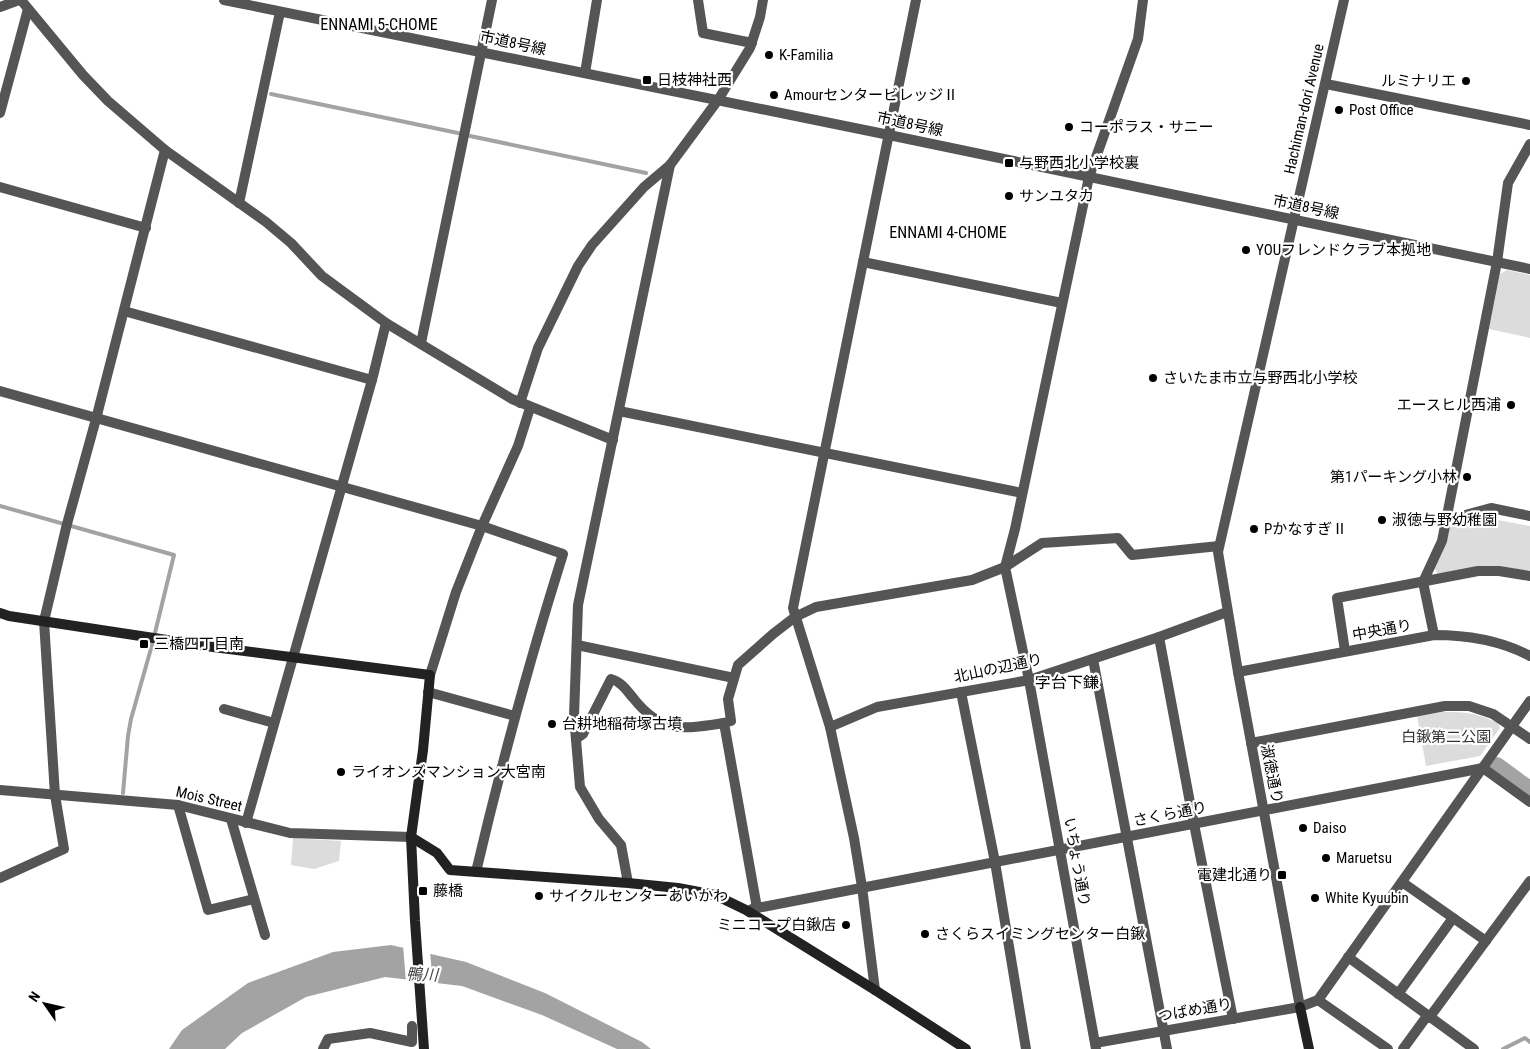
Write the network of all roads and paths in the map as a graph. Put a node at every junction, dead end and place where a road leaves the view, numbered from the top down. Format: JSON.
{"nodes":[{"id":1,"x":20,"y":0,"type":"edge"},
{"id":2,"x":224,"y":0,"type":"edge"},
{"id":3,"x":492,"y":0,"type":"edge"},
{"id":4,"x":597,"y":0,"type":"edge"},
{"id":5,"x":698,"y":0,"type":"edge"},
{"id":6,"x":763,"y":0,"type":"edge"},
{"id":7,"x":916,"y":0,"type":"edge"},
{"id":8,"x":1143,"y":0,"type":"edge"},
{"id":9,"x":1344,"y":0,"type":"edge"},
{"id":10,"x":0,"y":6,"type":"edge"},
{"id":11,"x":28,"y":9,"type":"junction"},
{"id":12,"x":280,"y":12,"type":"junction"},
{"id":13,"x":752,"y":43,"type":"junction"},
{"id":14,"x":482,"y":52,"type":"junction"},
{"id":15,"x":586,"y":74,"type":"junction"},
{"id":16,"x":1326,"y":84,"type":"junction"},
{"id":17,"x":718,"y":100,"type":"junction"},
{"id":18,"x":0,"y":113,"type":"edge"},
{"id":19,"x":1530,"y":125,"type":"edge"},
{"id":20,"x":889,"y":135,"type":"junction"},
{"id":21,"x":1530,"y":144,"type":"edge"},
{"id":22,"x":165,"y":150,"type":"junction"},
{"id":23,"x":670,"y":165,"type":"junction"},
{"id":24,"x":1089,"y":176,"type":"junction"},
{"id":25,"x":0,"y":187,"type":"edge"},
{"id":26,"x":239,"y":203,"type":"junction"},
{"id":27,"x":1293,"y":220,"type":"junction"},
{"id":28,"x":146,"y":228,"type":"junction"},
{"id":29,"x":863,"y":262,"type":"junction"},
{"id":30,"x":1497,"y":262,"type":"junction"},
{"id":31,"x":1530,"y":269,"type":"edge"},
{"id":32,"x":1062,"y":302,"type":"junction"},
{"id":33,"x":124,"y":311,"type":"junction"},
{"id":34,"x":386,"y":323,"type":"junction"},
{"id":35,"x":421,"y":344,"type":"junction"},
{"id":36,"x":372,"y":380,"type":"junction"},
{"id":37,"x":0,"y":391,"type":"edge"},
{"id":38,"x":520,"y":403,"type":"junction"},
{"id":39,"x":530,"y":408,"type":"junction"},
{"id":40,"x":618,"y":411,"type":"junction"},
{"id":41,"x":96,"y":419,"type":"junction"},
{"id":42,"x":612,"y":440,"type":"junction"},
{"id":43,"x":824,"y":453,"type":"junction"},
{"id":44,"x":341,"y":487,"type":"junction"},
{"id":45,"x":1022,"y":493,"type":"junction"},
{"id":46,"x":1530,"y":516,"type":"edge"},
{"id":47,"x":1447,"y":520,"type":"junction"},
{"id":48,"x":482,"y":526,"type":"junction"},
{"id":49,"x":1219,"y":546,"type":"junction"},
{"id":50,"x":1004,"y":567,"type":"junction"},
{"id":51,"x":1530,"y":576,"type":"edge"},
{"id":52,"x":1423,"y":582,"type":"junction"},
{"id":53,"x":1227,"y":612,"type":"junction"},
{"id":54,"x":0,"y":613,"type":"edge"},
{"id":55,"x":795,"y":617,"type":"junction"},
{"id":56,"x":44,"y":621,"type":"junction"},
{"id":57,"x":1434,"y":635,"type":"junction"},
{"id":58,"x":1159,"y":637,"type":"junction"},
{"id":59,"x":577,"y":645,"type":"junction"},
{"id":60,"x":1345,"y":651,"type":"junction"},
{"id":61,"x":1530,"y":656,"type":"edge"},
{"id":62,"x":294,"y":657,"type":"junction"},
{"id":63,"x":1093,"y":659,"type":"junction"},
{"id":64,"x":1238,"y":672,"type":"junction"},
{"id":65,"x":430,"y":675,"type":"junction"},
{"id":66,"x":734,"y":678,"type":"junction"},
{"id":67,"x":1029,"y":680,"type":"junction"},
{"id":68,"x":428,"y":692,"type":"junction"},
{"id":69,"x":961,"y":692,"type":"junction"},
{"id":70,"x":1530,"y":700,"type":"edge"},
{"id":71,"x":224,"y":708,"type":"dead end"},
{"id":72,"x":515,"y":716,"type":"junction"},
{"id":73,"x":274,"y":723,"type":"junction"},
{"id":74,"x":724,"y":723,"type":"junction"},
{"id":75,"x":830,"y":726,"type":"junction"},
{"id":76,"x":1512,"y":726,"type":"junction"},
{"id":77,"x":576,"y":739,"type":"junction"},
{"id":78,"x":1530,"y":739,"type":"edge"},
{"id":79,"x":1251,"y":742,"type":"junction"},
{"id":80,"x":1483,"y":768,"type":"junction"},
{"id":81,"x":0,"y":790,"type":"edge"},
{"id":82,"x":54,"y":795,"type":"junction"},
{"id":83,"x":1530,"y":802,"type":"edge"},
{"id":84,"x":178,"y":805,"type":"junction"},
{"id":85,"x":1264,"y":811,"type":"junction"},
{"id":86,"x":231,"y":819,"type":"junction"},
{"id":87,"x":246,"y":823,"type":"junction"},
{"id":88,"x":1194,"y":824,"type":"junction"},
{"id":89,"x":411,"y":837,"type":"junction"},
{"id":90,"x":1127,"y":837,"type":"junction"},
{"id":91,"x":1060,"y":850,"type":"junction"},
{"id":92,"x":995,"y":862,"type":"junction"},
{"id":93,"x":476,"y":872,"type":"junction"},
{"id":94,"x":0,"y":878,"type":"edge"},
{"id":95,"x":1530,"y":881,"type":"edge"},
{"id":96,"x":1402,"y":882,"type":"junction"},
{"id":97,"x":628,"y":883,"type":"junction"},
{"id":98,"x":862,"y":887,"type":"junction"},
{"id":99,"x":254,"y":898,"type":"junction"},
{"id":100,"x":757,"y":908,"type":"junction"},
{"id":101,"x":746,"y":910,"type":"junction"},
{"id":102,"x":1453,"y":918,"type":"junction"},
{"id":103,"x":265,"y":935,"type":"dead end"},
{"id":104,"x":1486,"y":941,"type":"junction"},
{"id":105,"x":1348,"y":957,"type":"junction"},
{"id":106,"x":875,"y":990,"type":"junction"},
{"id":107,"x":1398,"y":994,"type":"junction"},
{"id":108,"x":1318,"y":1000,"type":"junction"},
{"id":109,"x":1300,"y":1007,"type":"junction"},
{"id":110,"x":1428,"y":1017,"type":"junction"},
{"id":111,"x":1233,"y":1018,"type":"junction"},
{"id":112,"x":412,"y":1026,"type":"dead end"},
{"id":113,"x":1164,"y":1030,"type":"junction"},
{"id":114,"x":1095,"y":1046,"type":"edge"},
{"id":115,"x":323,"y":1049,"type":"edge"},
{"id":116,"x":424,"y":1049,"type":"edge"},
{"id":117,"x":966,"y":1049,"type":"edge"},
{"id":118,"x":1026,"y":1049,"type":"edge"},
{"id":119,"x":1167,"y":1049,"type":"edge"},
{"id":120,"x":1309,"y":1049,"type":"edge"},
{"id":121,"x":1388,"y":1049,"type":"edge"},
{"id":122,"x":1403,"y":1049,"type":"edge"},
{"id":123,"x":1474,"y":1049,"type":"edge"}],
"edges":[{"from":1,"to":10,"type":"street"},
{"from":1,"to":11,"type":"street"},
{"from":2,"to":12,"type":"street","name":"市道8号線"},
{"from":3,"to":14,"type":"street"},
{"from":4,"to":15,"type":"street"},
{"from":5,"to":13,"type":"street"},
{"from":6,"to":13,"type":"street"},
{"from":7,"to":20,"type":"street"},
{"from":8,"to":24,"type":"street"},
{"from":9,"to":16,"type":"street","name":"Hachiman-dori Avenue"},
{"from":11,"to":18,"type":"street"},
{"from":11,"to":22,"type":"street"},
{"from":12,"to":14,"type":"street","name":"市道8号線"},
{"from":12,"to":26,"type":"street"},
{"from":13,"to":17,"type":"street"},
{"from":14,"to":15,"type":"street","name":"市道8号線"},
{"from":14,"to":35,"type":"street"},
{"from":15,"to":17,"type":"street","name":"市道8号線"},
{"from":16,"to":19,"type":"street"},
{"from":16,"to":27,"type":"street","name":"Hachiman-dori Avenue"},
{"from":17,"to":20,"type":"street","name":"市道8号線"},
{"from":17,"to":23,"type":"street"},
{"from":20,"to":24,"type":"street","name":"市道8号線"},
{"from":20,"to":29,"type":"street"},
{"from":21,"to":30,"type":"street"},
{"from":22,"to":26,"type":"street"},
{"from":22,"to":28,"type":"street"},
{"from":23,"to":38,"type":"street"},
{"from":23,"to":40,"type":"street"},
{"from":24,"to":27,"type":"street","name":"市道8号線"},
{"from":24,"to":32,"type":"street"},
{"from":25,"to":28,"type":"street"},
{"from":26,"to":34,"type":"street"},
{"from":27,"to":30,"type":"street","name":"市道8号線"},
{"from":27,"to":49,"type":"street","name":"Hachiman-dori Avenue"},
{"from":28,"to":33,"type":"street"},
{"from":29,"to":32,"type":"street"},
{"from":29,"to":43,"type":"street"},
{"from":30,"to":31,"type":"street","name":"市道8号線"},
{"from":30,"to":47,"type":"street"},
{"from":32,"to":45,"type":"street"},
{"from":33,"to":36,"type":"street"},
{"from":33,"to":41,"type":"street"},
{"from":34,"to":35,"type":"street"},
{"from":34,"to":36,"type":"street"},
{"from":35,"to":38,"type":"street"},
{"from":36,"to":44,"type":"street"},
{"from":37,"to":41,"type":"street"},
{"from":38,"to":39,"type":"street"},
{"from":39,"to":42,"type":"street"},
{"from":39,"to":48,"type":"street"},
{"from":40,"to":42,"type":"street"},
{"from":40,"to":43,"type":"street"},
{"from":41,"to":44,"type":"street"},
{"from":41,"to":56,"type":"street"},
{"from":42,"to":59,"type":"street"},
{"from":43,"to":45,"type":"street"},
{"from":43,"to":55,"type":"street"},
{"from":44,"to":48,"type":"street"},
{"from":44,"to":62,"type":"street"},
{"from":45,"to":50,"type":"street"},
{"from":46,"to":47,"type":"street"},
{"from":47,"to":52,"type":"street"},
{"from":48,"to":65,"type":"street"},
{"from":48,"to":72,"type":"street"},
{"from":49,"to":50,"type":"street"},
{"from":49,"to":53,"type":"street","name":"淑徳通り"},
{"from":50,"to":55,"type":"street"},
{"from":50,"to":67,"type":"street","name":"いちょう通り"},
{"from":51,"to":52,"type":"street"},
{"from":52,"to":57,"type":"street"},
{"from":52,"to":60,"type":"street"},
{"from":53,"to":58,"type":"street","name":"北山の辺通り"},
{"from":53,"to":64,"type":"street","name":"淑徳通り"},
{"from":54,"to":56,"type":"street"},
{"from":55,"to":66,"type":"street"},
{"from":55,"to":75,"type":"street"},
{"from":56,"to":62,"type":"street"},
{"from":56,"to":82,"type":"street"},
{"from":57,"to":60,"type":"street","name":"中央通り"},
{"from":57,"to":61,"type":"street","name":"中央通り"},
{"from":58,"to":63,"type":"street","name":"北山の辺通り"},
{"from":58,"to":88,"type":"street"},
{"from":59,"to":66,"type":"street"},
{"from":59,"to":77,"type":"street"},
{"from":60,"to":64,"type":"street","name":"中央通り"},
{"from":62,"to":65,"type":"street"},
{"from":62,"to":73,"type":"street"},
{"from":63,"to":67,"type":"street","name":"北山の辺通り"},
{"from":63,"to":90,"type":"street"},
{"from":64,"to":79,"type":"street","name":"淑徳通り"},
{"from":65,"to":68,"type":"street"},
{"from":66,"to":74,"type":"street"},
{"from":67,"to":69,"type":"street","name":"北山の辺通り"},
{"from":67,"to":91,"type":"street","name":"いちょう通り"},
{"from":68,"to":72,"type":"street"},
{"from":68,"to":89,"type":"street"},
{"from":69,"to":75,"type":"street","name":"北山の辺通り"},
{"from":69,"to":92,"type":"street"},
{"from":70,"to":76,"type":"street"},
{"from":71,"to":73,"type":"street"},
{"from":72,"to":93,"type":"street"},
{"from":73,"to":87,"type":"street"},
{"from":74,"to":77,"type":"street"},
{"from":74,"to":100,"type":"street"},
{"from":75,"to":98,"type":"street"},
{"from":76,"to":78,"type":"street"},
{"from":76,"to":79,"type":"street"},
{"from":76,"to":80,"type":"street"},
{"from":77,"to":97,"type":"street"},
{"from":79,"to":85,"type":"street","name":"淑徳通り"},
{"from":80,"to":83,"type":"street"},
{"from":80,"to":85,"type":"street","name":"さくら通り"},
{"from":80,"to":96,"type":"street"},
{"from":81,"to":82,"type":"street","name":"Mois Street"},
{"from":82,"to":84,"type":"street","name":"Mois Street"},
{"from":82,"to":94,"type":"street"},
{"from":84,"to":86,"type":"street","name":"Mois Street"},
{"from":84,"to":99,"type":"street"},
{"from":85,"to":88,"type":"street","name":"さくら通り"},
{"from":85,"to":109,"type":"street","name":"淑徳通り"},
{"from":86,"to":87,"type":"street","name":"Mois Street"},
{"from":86,"to":99,"type":"street"},
{"from":87,"to":89,"type":"street","name":"Mois Street"},
{"from":88,"to":90,"type":"street","name":"さくら通り"},
{"from":88,"to":111,"type":"street"},
{"from":89,"to":93,"type":"street"},
{"from":89,"to":116,"type":"street"},
{"from":90,"to":91,"type":"street","name":"さくら通り"},
{"from":90,"to":113,"type":"street"},
{"from":91,"to":92,"type":"street","name":"さくら通り"},
{"from":91,"to":114,"type":"street","name":"いちょう通り"},
{"from":92,"to":98,"type":"street","name":"さくら通り"},
{"from":92,"to":118,"type":"street"},
{"from":93,"to":97,"type":"street"},
{"from":95,"to":104,"type":"street"},
{"from":96,"to":102,"type":"street"},
{"from":96,"to":105,"type":"street"},
{"from":97,"to":101,"type":"street"},
{"from":98,"to":100,"type":"street","name":"さくら通り"},
{"from":98,"to":106,"type":"street"},
{"from":99,"to":103,"type":"street"},
{"from":100,"to":101,"type":"street","name":"さくら通り"},
{"from":101,"to":106,"type":"street"},
{"from":102,"to":104,"type":"street"},
{"from":102,"to":107,"type":"street"},
{"from":104,"to":110,"type":"street"},
{"from":105,"to":107,"type":"street"},
{"from":105,"to":108,"type":"street"},
{"from":106,"to":117,"type":"street"},
{"from":107,"to":110,"type":"street"},
{"from":108,"to":109,"type":"street","name":"つばめ通り"},
{"from":108,"to":121,"type":"street"},
{"from":109,"to":111,"type":"street","name":"つばめ通り"},
{"from":109,"to":120,"type":"street"},
{"from":110,"to":122,"type":"street"},
{"from":110,"to":123,"type":"street"},
{"from":111,"to":113,"type":"street","name":"つばめ通り"},
{"from":112,"to":115,"type":"street"},
{"from":113,"to":114,"type":"street","name":"つばめ通り"},
{"from":113,"to":119,"type":"street"}]}
